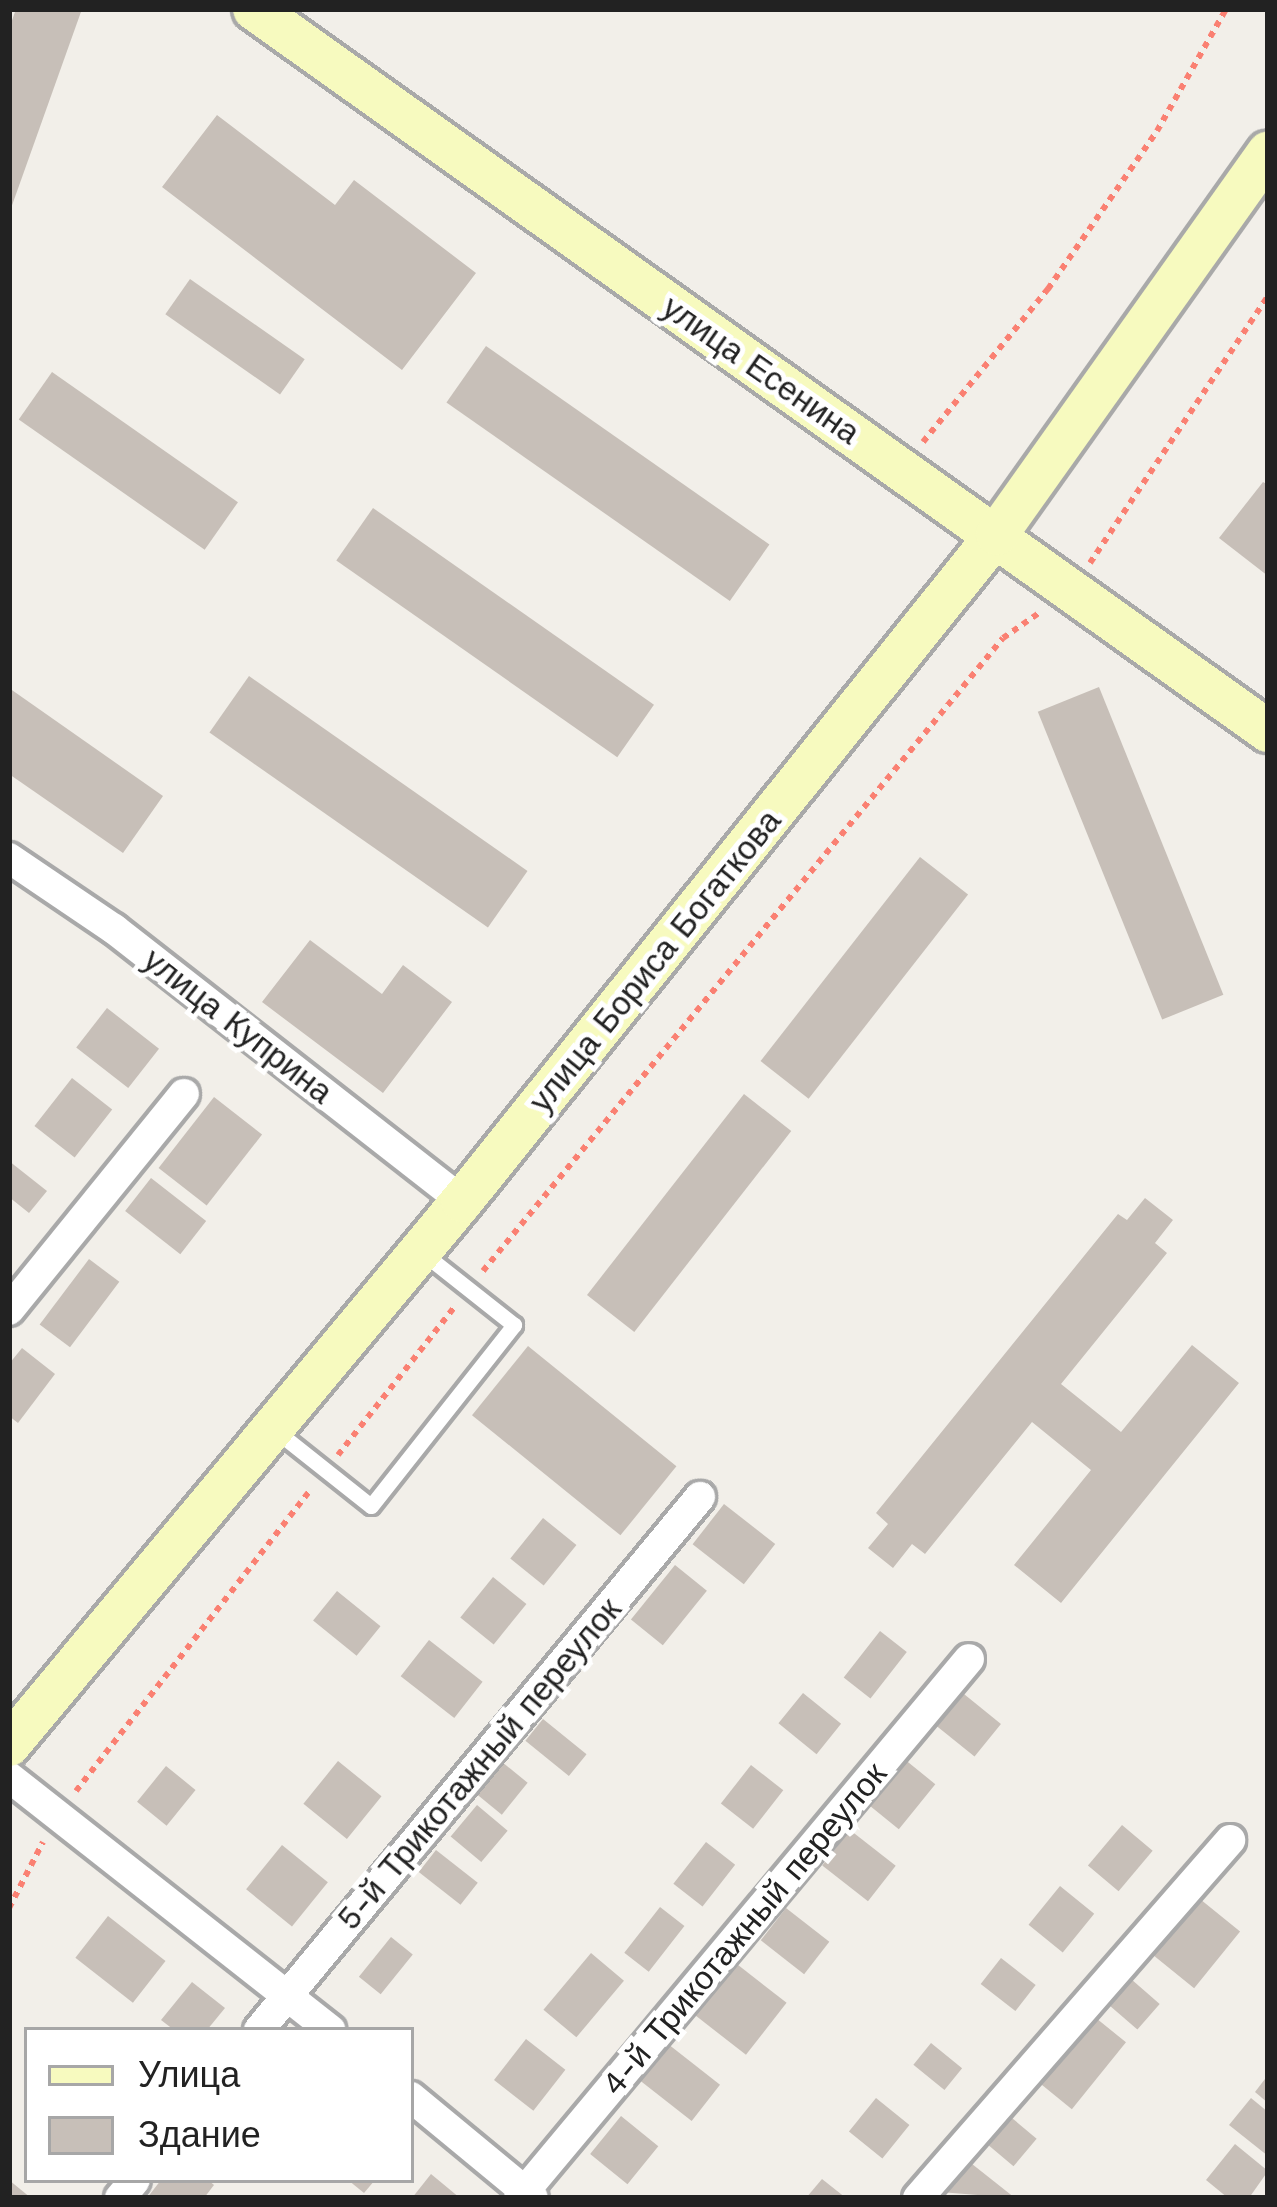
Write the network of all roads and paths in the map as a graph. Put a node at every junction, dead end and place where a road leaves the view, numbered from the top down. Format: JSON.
{"nodes":[{"id":1,"x":254,"y":9,"type":"edge"},
{"id":2,"x":1226,"y":9,"type":"edge"},
{"id":3,"x":1268,"y":152,"type":"edge"},
{"id":4,"x":1268,"y":296,"type":"edge"},
{"id":5,"x":901,"y":469,"type":"junction"},
{"id":6,"x":997,"y":534,"type":"junction"},
{"id":7,"x":1073,"y":590,"type":"junction"},
{"id":8,"x":1268,"y":731,"type":"edge"},
{"id":9,"x":9,"y":858,"type":"edge"},
{"id":10,"x":184,"y":1094,"type":"dead end"},
{"id":11,"x":462,"y":1201,"type":"junction"},
{"id":12,"x":420,"y":1251,"type":"junction"},
{"id":13,"x":469,"y":1289,"type":"junction"},
{"id":14,"x":9,"y":1310,"type":"edge"},
{"id":15,"x":273,"y":1429,"type":"junction"},
{"id":16,"x":326,"y":1471,"type":"junction"},
{"id":17,"x":700,"y":1497,"type":"dead end"},
{"id":18,"x":968,"y":1659,"type":"dead end"},
{"id":19,"x":9,"y":1745,"type":"edge"},
{"id":20,"x":9,"y":1777,"type":"edge"},
{"id":21,"x":58,"y":1815,"type":"junction"},
{"id":22,"x":1230,"y":1840,"type":"dead end"},
{"id":23,"x":9,"y":1908,"type":"edge"},
{"id":24,"x":288,"y":1995,"type":"junction"},
{"id":25,"x":261,"y":2027,"type":"edge"},
{"id":26,"x":326,"y":2027,"type":"edge"},
{"id":27,"x":414,"y":2100,"type":"edge"},
{"id":28,"x":525,"y":2196,"type":"edge"},
{"id":29,"x":918,"y":2198,"type":"edge"}],
"edges":[{"from":1,"to":5,"type":"main road","name":"улица Есенина"},
{"from":2,"to":5,"type":"path"},
{"from":3,"to":6,"type":"main road","name":"улица Бориса Богаткова"},
{"from":4,"to":7,"type":"path"},
{"from":5,"to":6,"type":"main road","name":"улица Есенина"},
{"from":6,"to":7,"type":"main road","name":"улица Есенина"},
{"from":6,"to":11,"type":"main road","name":"улица Бориса Богаткова"},
{"from":7,"to":8,"type":"main road","name":"улица Есенина"},
{"from":7,"to":13,"type":"path"},
{"from":9,"to":11,"type":"street","name":"улица Куприна"},
{"from":10,"to":14,"type":"street"},
{"from":11,"to":12,"type":"main road","name":"улица Бориса Богаткова"},
{"from":12,"to":13,"type":"lane"},
{"from":12,"to":15,"type":"main road","name":"улица Бориса Богаткова"},
{"from":13,"to":16,"type":"path"},
{"from":13,"to":16,"type":"lane"},
{"from":15,"to":16,"type":"lane"},
{"from":15,"to":19,"type":"main road","name":"улица Бориса Богаткова"},
{"from":16,"to":21,"type":"path"},
{"from":17,"to":24,"type":"street","name":"5-й Трикотажный переулок"},
{"from":18,"to":28,"type":"street","name":"4-й Трикотажный переулок"},
{"from":20,"to":21,"type":"street"},
{"from":21,"to":23,"type":"path"},
{"from":21,"to":24,"type":"street"},
{"from":22,"to":29,"type":"street"},
{"from":24,"to":25,"type":"street","name":"5-й Трикотажный переулок"},
{"from":24,"to":26,"type":"street"},
{"from":27,"to":28,"type":"street"}]}
